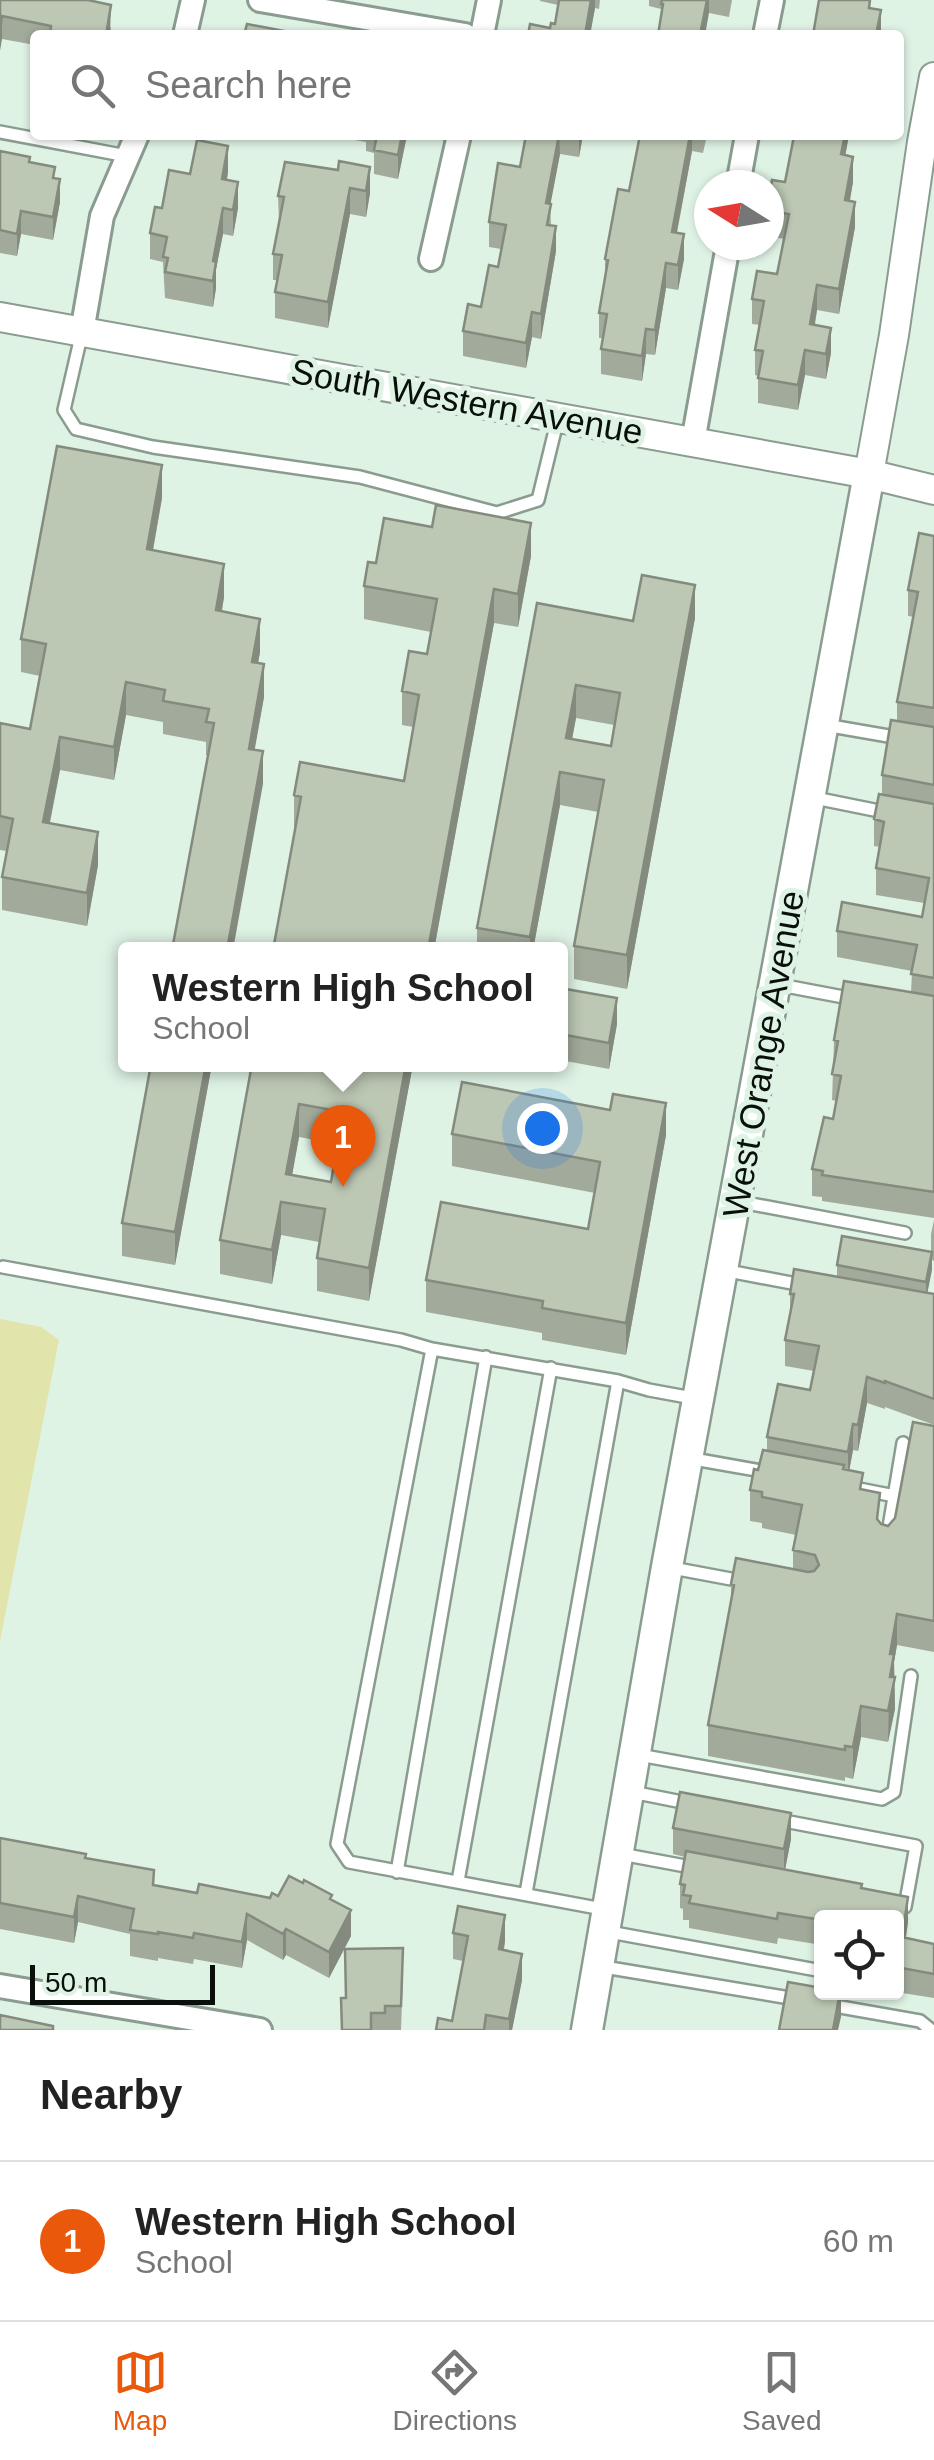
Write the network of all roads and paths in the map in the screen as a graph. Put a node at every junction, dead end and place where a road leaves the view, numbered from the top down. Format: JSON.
{"nodes":[{"id":1,"x":192,"y":0,"type":"edge"},
{"id":2,"x":260,"y":0,"type":"edge"},
{"id":3,"x":488,"y":0,"type":"edge"},
{"id":4,"x":772,"y":0,"type":"edge"},
{"id":5,"x":186,"y":30,"type":"edge"},
{"id":6,"x":436,"y":30,"type":"edge"},
{"id":7,"x":483,"y":30,"type":"edge"},
{"id":8,"x":766,"y":30,"type":"edge"},
{"id":9,"x":934,"y":76,"type":"edge"},
{"id":10,"x":0,"y":132,"type":"edge"},
{"id":11,"x":30,"y":135,"type":"edge"},
{"id":12,"x":81,"y":140,"type":"edge"},
{"id":13,"x":459,"y":140,"type":"edge"},
{"id":14,"x":747,"y":140,"type":"edge"},
{"id":15,"x":132,"y":145,"type":"edge"},
{"id":16,"x":741,"y":170,"type":"edge"},
{"id":17,"x":431,"y":259,"type":"dead end"},
{"id":18,"x":725,"y":260,"type":"edge"},
{"id":19,"x":0,"y":317,"type":"edge"},
{"id":20,"x":82,"y":332,"type":"junction"},
{"id":21,"x":558,"y":418,"type":"junction"},
{"id":22,"x":692,"y":442,"type":"junction"},
{"id":23,"x":869,"y":474,"type":"junction"},
{"id":24,"x":934,"y":490,"type":"edge"},
{"id":25,"x":823,"y":725,"type":"junction"},
{"id":26,"x":909,"y":740,"type":"edge"},
{"id":27,"x":810,"y":797,"type":"junction"},
{"id":28,"x":896,"y":814,"type":"edge"},
{"id":29,"x":775,"y":984,"type":"junction"},
{"id":30,"x":863,"y":1000,"type":"edge"},
{"id":31,"x":736,"y":1201,"type":"junction"},
{"id":32,"x":905,"y":1233,"type":"dead end"},
{"id":33,"x":2,"y":1267,"type":"dead end"},
{"id":34,"x":723,"y":1270,"type":"junction"},
{"id":35,"x":819,"y":1288,"type":"edge"},
{"id":36,"x":432,"y":1349,"type":"junction"},
{"id":37,"x":486,"y":1357,"type":"junction"},
{"id":38,"x":551,"y":1368,"type":"junction"},
{"id":39,"x":618,"y":1381,"type":"junction"},
{"id":40,"x":698,"y":1400,"type":"junction"},
{"id":41,"x":903,"y":1444,"type":"dead end"},
{"id":42,"x":688,"y":1458,"type":"junction"},
{"id":43,"x":782,"y":1475,"type":"edge"},
{"id":44,"x":838,"y":1485,"type":"edge"},
{"id":45,"x":895,"y":1496,"type":"junction"},
{"id":46,"x":886,"y":1548,"type":"edge"},
{"id":47,"x":668,"y":1567,"type":"junction"},
{"id":48,"x":756,"y":1584,"type":"edge"},
{"id":49,"x":911,"y":1676,"type":"dead end"},
{"id":50,"x":634,"y":1754,"type":"junction"},
{"id":51,"x":628,"y":1792,"type":"junction"},
{"id":52,"x":704,"y":1806,"type":"edge"},
{"id":53,"x":762,"y":1817,"type":"edge"},
{"id":54,"x":617,"y":1854,"type":"junction"},
{"id":55,"x":397,"y":1872,"type":"junction"},
{"id":56,"x":713,"y":1872,"type":"edge"},
{"id":57,"x":458,"y":1881,"type":"junction"},
{"id":58,"x":526,"y":1893,"type":"junction"},
{"id":59,"x":886,"y":1904,"type":"edge"},
{"id":60,"x":606,"y":1920,"type":"junction"},
{"id":61,"x":598,"y":1966,"type":"junction"},
{"id":62,"x":814,"y":1970,"type":"edge"},
{"id":63,"x":0,"y":1986,"type":"edge"},
{"id":64,"x":260,"y":2030,"type":"edge"},
{"id":65,"x":586,"y":2030,"type":"edge"},
{"id":66,"x":931,"y":2030,"type":"edge"}],
"edges":[{"from":1,"to":5,"type":"street"},
{"from":2,"to":6,"type":"street"},
{"from":3,"to":7,"type":"street"},
{"from":4,"to":8,"type":"street"},
{"from":9,"to":23,"type":"street","name":"West Orange Avenue"},
{"from":10,"to":11,"type":"lane"},
{"from":12,"to":15,"type":"lane"},
{"from":13,"to":17,"type":"street"},
{"from":14,"to":16,"type":"street"},
{"from":15,"to":20,"type":"street"},
{"from":18,"to":22,"type":"street"},
{"from":19,"to":20,"type":"street","name":"South Western Avenue"},
{"from":20,"to":21,"type":"street","name":"South Western Avenue"},
{"from":20,"to":21,"type":"lane"},
{"from":21,"to":22,"type":"street","name":"South Western Avenue"},
{"from":22,"to":23,"type":"street","name":"South Western Avenue"},
{"from":23,"to":24,"type":"street","name":"South Western Avenue"},
{"from":23,"to":25,"type":"main road","name":"West Orange Avenue"},
{"from":25,"to":26,"type":"lane"},
{"from":25,"to":27,"type":"main road","name":"West Orange Avenue"},
{"from":27,"to":28,"type":"lane"},
{"from":27,"to":29,"type":"main road","name":"West Orange Avenue"},
{"from":29,"to":30,"type":"lane"},
{"from":29,"to":31,"type":"main road","name":"West Orange Avenue"},
{"from":31,"to":32,"type":"lane"},
{"from":31,"to":34,"type":"main road","name":"West Orange Avenue"},
{"from":33,"to":36,"type":"lane"},
{"from":34,"to":35,"type":"lane"},
{"from":34,"to":40,"type":"main road","name":"West Orange Avenue"},
{"from":36,"to":37,"type":"lane"},
{"from":36,"to":55,"type":"lane"},
{"from":37,"to":38,"type":"lane"},
{"from":37,"to":55,"type":"lane"},
{"from":38,"to":39,"type":"lane"},
{"from":38,"to":57,"type":"lane"},
{"from":39,"to":40,"type":"lane"},
{"from":39,"to":58,"type":"lane"},
{"from":40,"to":42,"type":"main road","name":"West Orange Avenue"},
{"from":41,"to":45,"type":"lane"},
{"from":42,"to":43,"type":"lane"},
{"from":42,"to":47,"type":"main road","name":"West Orange Avenue"},
{"from":44,"to":45,"type":"lane"},
{"from":45,"to":46,"type":"lane"},
{"from":47,"to":48,"type":"lane"},
{"from":47,"to":50,"type":"main road","name":"West Orange Avenue"},
{"from":49,"to":50,"type":"lane"},
{"from":50,"to":51,"type":"main road","name":"West Orange Avenue"},
{"from":51,"to":52,"type":"lane"},
{"from":51,"to":54,"type":"main road","name":"West Orange Avenue"},
{"from":53,"to":59,"type":"lane"},
{"from":54,"to":56,"type":"lane"},
{"from":54,"to":60,"type":"main road","name":"West Orange Avenue"},
{"from":55,"to":57,"type":"lane"},
{"from":57,"to":58,"type":"lane"},
{"from":58,"to":60,"type":"lane"},
{"from":60,"to":61,"type":"main road","name":"West Orange Avenue"},
{"from":60,"to":62,"type":"lane"},
{"from":61,"to":65,"type":"main road","name":"West Orange Avenue"},
{"from":61,"to":66,"type":"lane"},
{"from":63,"to":64,"type":"street"}]}
